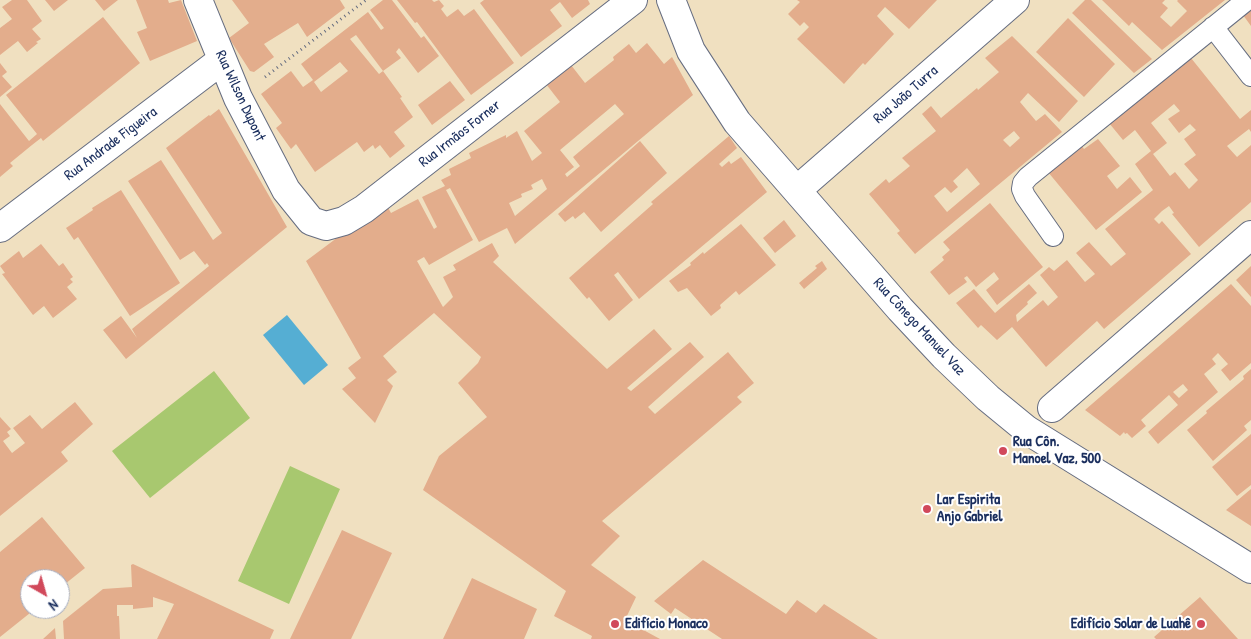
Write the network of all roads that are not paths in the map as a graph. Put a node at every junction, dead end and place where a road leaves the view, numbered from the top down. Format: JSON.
{"nodes":[{"id":1,"x":198,"y":0,"type":"edge"},
{"id":2,"x":633,"y":0,"type":"edge"},
{"id":3,"x":671,"y":0,"type":"edge"},
{"id":4,"x":1015,"y":0,"type":"edge"},
{"id":5,"x":1247,"y":0,"type":"edge"},
{"id":6,"x":1213,"y":28,"type":"junction"},
{"id":7,"x":222,"y":60,"type":"junction"},
{"id":8,"x":1251,"y":76,"type":"edge"},
{"id":9,"x":286,"y":190,"type":"joint"},
{"id":10,"x":797,"y":190,"type":"junction"},
{"id":11,"x":0,"y":228,"type":"edge"},
{"id":12,"x":1251,"y":235,"type":"edge"},
{"id":13,"x":1053,"y":236,"type":"dead end"},
{"id":14,"x":1052,"y":408,"type":"dead end"},
{"id":15,"x":1251,"y":569,"type":"edge"}],
"edges":[{"from":1,"to":7,"type":"street","name":"Rua Wilson Dupont"},
{"from":2,"to":9,"type":"street","name":"Rua Irmãos Forner"},
{"from":3,"to":10,"type":"street","name":"Rua Cônego Manuel Vaz"},
{"from":4,"to":10,"type":"street","name":"Rua João Turra"},
{"from":5,"to":6,"type":"lane"},
{"from":6,"to":8,"type":"lane"},
{"from":6,"to":13,"type":"lane"},
{"from":7,"to":9,"type":"street","name":"Rua Wilson Dupont"},
{"from":7,"to":11,"type":"street","name":"Rua Andrade Figueira"},
{"from":10,"to":15,"type":"street","name":"Rua Cônego Manuel Vaz"},
{"from":12,"to":14,"type":"street"}]}
